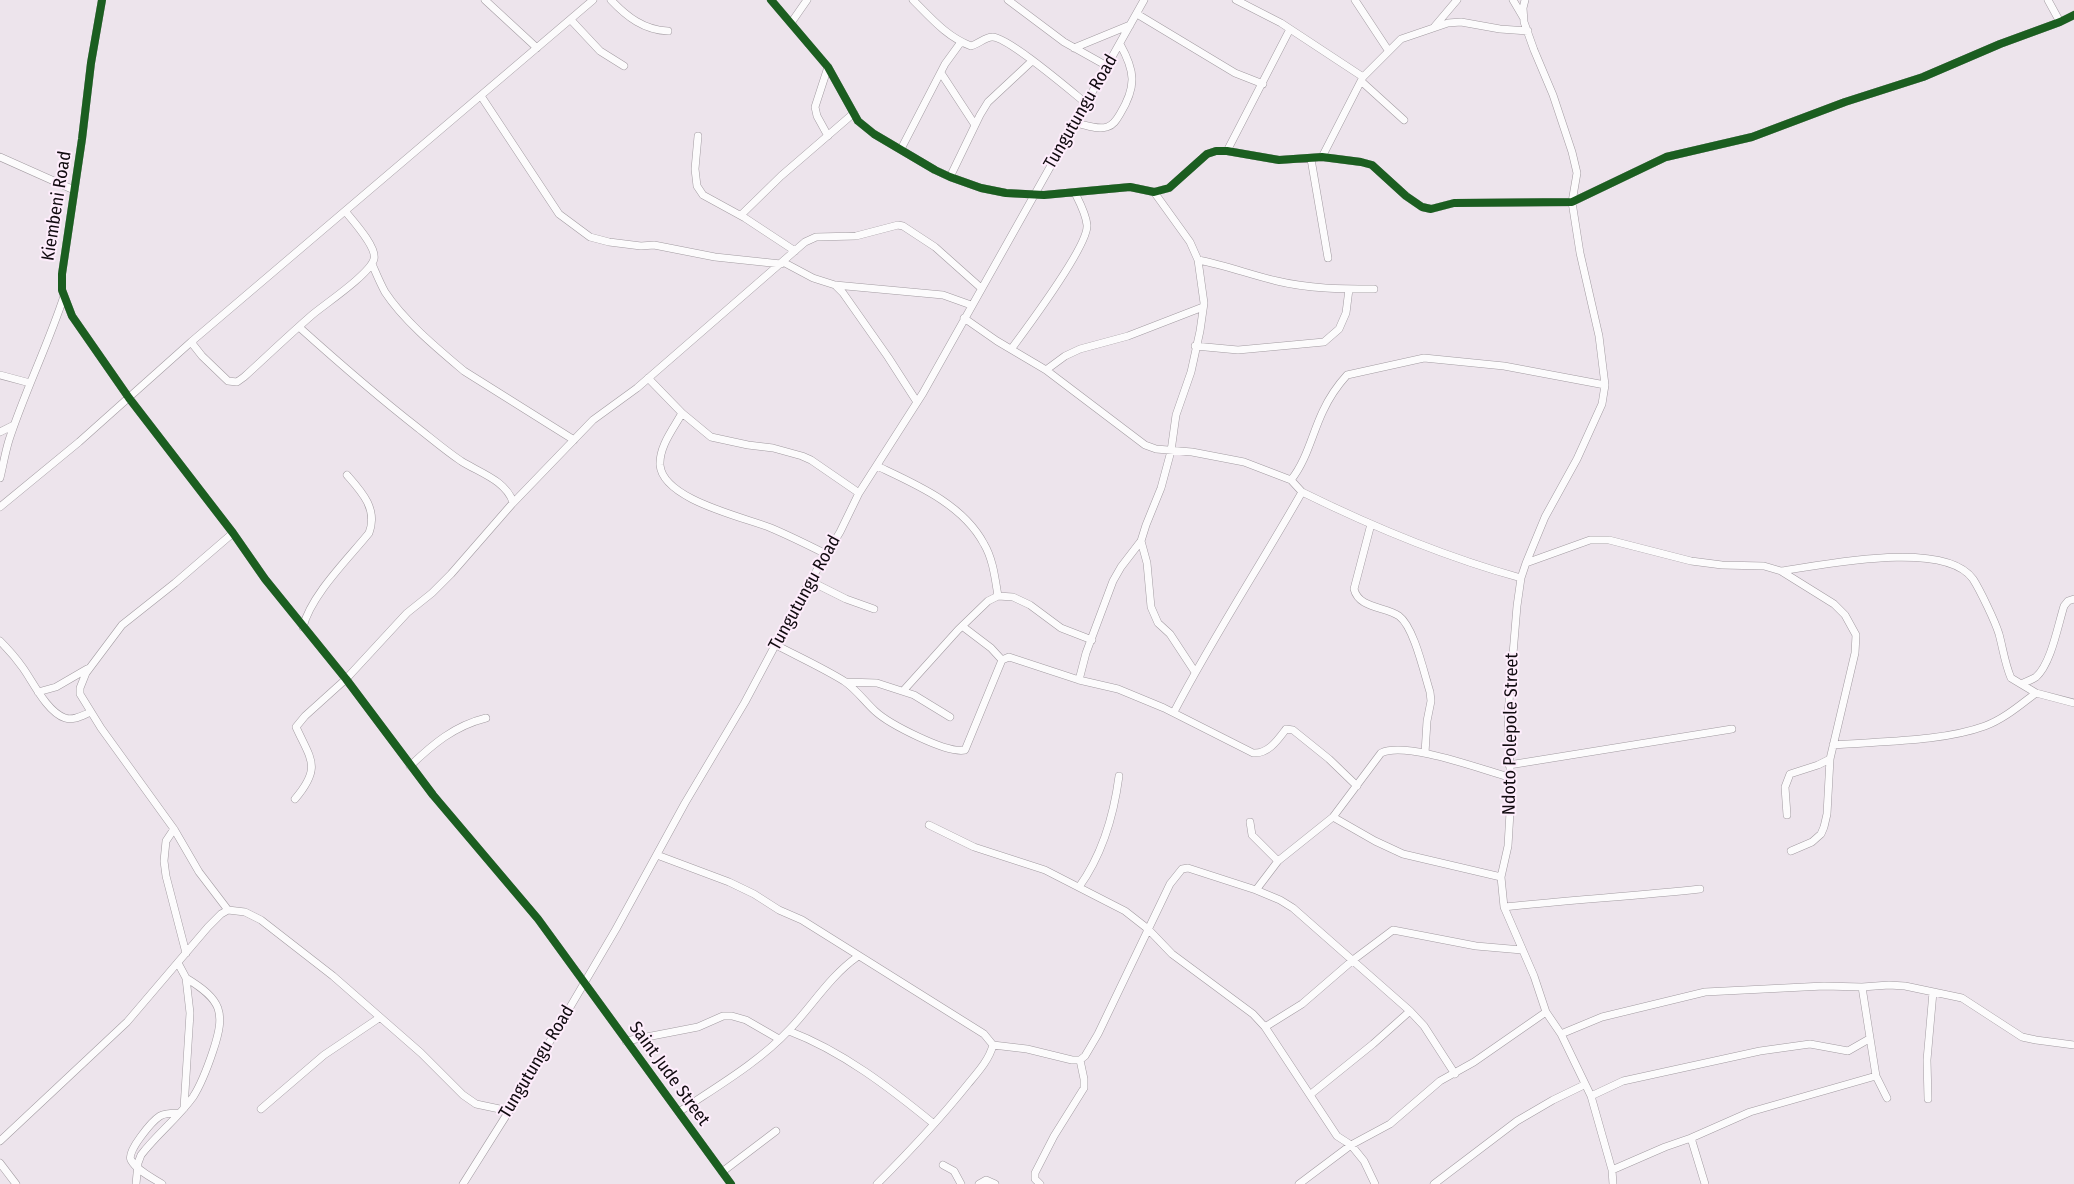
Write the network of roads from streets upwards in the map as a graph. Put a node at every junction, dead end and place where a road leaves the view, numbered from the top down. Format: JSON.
{"nodes":[{"id":1,"x":102,"y":0,"type":"edge"},
{"id":2,"x":485,"y":0,"type":"edge"},
{"id":3,"x":593,"y":0,"type":"edge"},
{"id":4,"x":611,"y":0,"type":"edge"},
{"id":5,"x":771,"y":0,"type":"edge"},
{"id":6,"x":808,"y":0,"type":"edge"},
{"id":7,"x":913,"y":0,"type":"edge"},
{"id":8,"x":1008,"y":0,"type":"edge"},
{"id":9,"x":1144,"y":0,"type":"edge"},
{"id":10,"x":1236,"y":0,"type":"edge"},
{"id":11,"x":1355,"y":0,"type":"edge"},
{"id":12,"x":1457,"y":0,"type":"edge"},
{"id":13,"x":1513,"y":0,"type":"edge"},
{"id":14,"x":1524,"y":0,"type":"edge"},
{"id":15,"x":2048,"y":0,"type":"edge"},
{"id":16,"x":1136,"y":14,"type":"junction"},
{"id":17,"x":2074,"y":15,"type":"edge"},
{"id":18,"x":1524,"y":18,"type":"junction"},
{"id":19,"x":571,"y":20,"type":"junction"},
{"id":20,"x":2060,"y":22,"type":"junction"},
{"id":21,"x":791,"y":23,"type":"junction"},
{"id":22,"x":1130,"y":25,"type":"junction"},
{"id":23,"x":1435,"y":26,"type":"junction"},
{"id":24,"x":1290,"y":29,"type":"junction"},
{"id":25,"x":668,"y":31,"type":"dead end"},
{"id":26,"x":1528,"y":31,"type":"junction"},
{"id":27,"x":961,"y":42,"type":"junction"},
{"id":28,"x":1120,"y":44,"type":"junction"},
{"id":29,"x":537,"y":48,"type":"junction"},
{"id":30,"x":1074,"y":48,"type":"junction"},
{"id":31,"x":1388,"y":50,"type":"junction"},
{"id":32,"x":1032,"y":61,"type":"junction"},
{"id":33,"x":624,"y":66,"type":"dead end"},
{"id":34,"x":1107,"y":66,"type":"junction"},
{"id":35,"x":828,"y":67,"type":"junction"},
{"id":36,"x":941,"y":73,"type":"junction"},
{"id":37,"x":1362,"y":79,"type":"junction"},
{"id":38,"x":1263,"y":84,"type":"junction"},
{"id":39,"x":481,"y":96,"type":"junction"},
{"id":40,"x":1087,"y":104,"type":"junction"},
{"id":41,"x":854,"y":113,"type":"junction"},
{"id":42,"x":1404,"y":120,"type":"dead end"},
{"id":43,"x":1076,"y":123,"type":"junction"},
{"id":44,"x":975,"y":126,"type":"junction"},
{"id":45,"x":698,"y":136,"type":"dead end"},
{"id":46,"x":828,"y":136,"type":"junction"},
{"id":47,"x":902,"y":149,"type":"junction"},
{"id":48,"x":1227,"y":151,"type":"junction"},
{"id":49,"x":0,"y":157,"type":"edge"},
{"id":50,"x":1322,"y":158,"type":"junction"},
{"id":51,"x":1310,"y":159,"type":"junction"},
{"id":52,"x":950,"y":177,"type":"junction"},
{"id":53,"x":74,"y":190,"type":"junction"},
{"id":54,"x":1154,"y":192,"type":"junction"},
{"id":55,"x":1075,"y":193,"type":"junction"},
{"id":56,"x":1034,"y":195,"type":"junction"},
{"id":57,"x":1572,"y":202,"type":"junction"},
{"id":58,"x":345,"y":211,"type":"junction"},
{"id":59,"x":740,"y":215,"type":"junction"},
{"id":60,"x":795,"y":251,"type":"junction"},
{"id":61,"x":1328,"y":258,"type":"dead end"},
{"id":62,"x":1198,"y":260,"type":"junction"},
{"id":63,"x":782,"y":263,"type":"junction"},
{"id":64,"x":372,"y":264,"type":"junction"},
{"id":65,"x":835,"y":285,"type":"junction"},
{"id":66,"x":981,"y":288,"type":"junction"},
{"id":67,"x":1349,"y":289,"type":"junction"},
{"id":68,"x":1374,"y":289,"type":"dead end"},
{"id":69,"x":65,"y":296,"type":"junction"},
{"id":70,"x":972,"y":305,"type":"junction"},
{"id":71,"x":1203,"y":307,"type":"junction"},
{"id":72,"x":964,"y":318,"type":"junction"},
{"id":73,"x":299,"y":327,"type":"junction"},
{"id":74,"x":192,"y":342,"type":"junction"},
{"id":75,"x":1195,"y":346,"type":"junction"},
{"id":76,"x":1012,"y":348,"type":"junction"},
{"id":77,"x":1046,"y":370,"type":"junction"},
{"id":78,"x":0,"y":375,"type":"edge"},
{"id":79,"x":648,"y":378,"type":"junction"},
{"id":80,"x":30,"y":383,"type":"junction"},
{"id":81,"x":1605,"y":385,"type":"junction"},
{"id":82,"x":129,"y":398,"type":"junction"},
{"id":83,"x":917,"y":402,"type":"junction"},
{"id":84,"x":682,"y":413,"type":"junction"},
{"id":85,"x":14,"y":425,"type":"junction"},
{"id":86,"x":0,"y":432,"type":"edge"},
{"id":87,"x":574,"y":440,"type":"junction"},
{"id":88,"x":1171,"y":451,"type":"junction"},
{"id":89,"x":877,"y":466,"type":"junction"},
{"id":90,"x":347,"y":474,"type":"dead end"},
{"id":91,"x":0,"y":477,"type":"edge"},
{"id":92,"x":1291,"y":480,"type":"junction"},
{"id":93,"x":1302,"y":492,"type":"junction"},
{"id":94,"x":859,"y":493,"type":"junction"},
{"id":95,"x":514,"y":502,"type":"junction"},
{"id":96,"x":0,"y":507,"type":"edge"},
{"id":97,"x":1371,"y":524,"type":"junction"},
{"id":98,"x":233,"y":533,"type":"junction"},
{"id":99,"x":1142,"y":541,"type":"junction"},
{"id":100,"x":826,"y":554,"type":"junction"},
{"id":101,"x":1526,"y":563,"type":"junction"},
{"id":102,"x":1781,"y":571,"type":"junction"},
{"id":103,"x":1521,"y":578,"type":"junction"},
{"id":104,"x":810,"y":581,"type":"junction"},
{"id":105,"x":998,"y":596,"type":"junction"},
{"id":106,"x":2074,"y":599,"type":"edge"},
{"id":107,"x":874,"y":609,"type":"dead end"},
{"id":108,"x":962,"y":626,"type":"junction"},
{"id":109,"x":303,"y":627,"type":"junction"},
{"id":110,"x":1092,"y":640,"type":"junction"},
{"id":111,"x":0,"y":641,"type":"edge"},
{"id":112,"x":776,"y":645,"type":"junction"},
{"id":113,"x":1002,"y":660,"type":"junction"},
{"id":114,"x":89,"y":668,"type":"junction"},
{"id":115,"x":1195,"y":672,"type":"junction"},
{"id":116,"x":346,"y":679,"type":"junction"},
{"id":117,"x":1078,"y":680,"type":"junction"},
{"id":118,"x":846,"y":682,"type":"junction"},
{"id":119,"x":2021,"y":684,"type":"junction"},
{"id":120,"x":38,"y":692,"type":"junction"},
{"id":121,"x":902,"y":692,"type":"junction"},
{"id":122,"x":2036,"y":693,"type":"junction"},
{"id":123,"x":2074,"y":702,"type":"edge"},
{"id":124,"x":91,"y":712,"type":"junction"},
{"id":125,"x":1174,"y":712,"type":"junction"},
{"id":126,"x":950,"y":717,"type":"dead end"},
{"id":127,"x":486,"y":718,"type":"dead end"},
{"id":128,"x":1732,"y":729,"type":"dead end"},
{"id":129,"x":1833,"y":745,"type":"junction"},
{"id":130,"x":1424,"y":753,"type":"junction"},
{"id":131,"x":1830,"y":759,"type":"junction"},
{"id":132,"x":410,"y":766,"type":"junction"},
{"id":133,"x":1509,"y":766,"type":"junction"},
{"id":134,"x":1120,"y":776,"type":"dead end"},
{"id":135,"x":1509,"y":777,"type":"junction"},
{"id":136,"x":1358,"y":786,"type":"junction"},
{"id":137,"x":295,"y":800,"type":"dead end"},
{"id":138,"x":1786,"y":815,"type":"dead end"},
{"id":139,"x":1333,"y":817,"type":"junction"},
{"id":140,"x":1250,"y":822,"type":"dead end"},
{"id":141,"x":929,"y":825,"type":"dead end"},
{"id":142,"x":174,"y":829,"type":"junction"},
{"id":143,"x":1790,"y":851,"type":"dead end"},
{"id":144,"x":657,"y":856,"type":"junction"},
{"id":145,"x":1278,"y":861,"type":"junction"},
{"id":146,"x":1501,"y":877,"type":"junction"},
{"id":147,"x":1079,"y":887,"type":"junction"},
{"id":148,"x":1700,"y":889,"type":"dead end"},
{"id":149,"x":1256,"y":890,"type":"junction"},
{"id":150,"x":1504,"y":907,"type":"junction"},
{"id":151,"x":228,"y":910,"type":"junction"},
{"id":152,"x":1148,"y":929,"type":"junction"},
{"id":153,"x":1522,"y":950,"type":"junction"},
{"id":154,"x":186,"y":953,"type":"junction"},
{"id":155,"x":857,"y":957,"type":"junction"},
{"id":156,"x":1353,"y":960,"type":"junction"},
{"id":157,"x":178,"y":963,"type":"junction"},
{"id":158,"x":186,"y":978,"type":"junction"},
{"id":159,"x":584,"y":982,"type":"junction"},
{"id":160,"x":1862,"y":987,"type":"junction"},
{"id":161,"x":1933,"y":992,"type":"junction"},
{"id":162,"x":1410,"y":1011,"type":"junction"},
{"id":163,"x":1546,"y":1012,"type":"junction"},
{"id":164,"x":379,"y":1018,"type":"junction"},
{"id":165,"x":1265,"y":1027,"type":"junction"},
{"id":166,"x":789,"y":1031,"type":"junction"},
{"id":167,"x":1561,"y":1034,"type":"junction"},
{"id":168,"x":779,"y":1039,"type":"junction"},
{"id":169,"x":1869,"y":1039,"type":"junction"},
{"id":170,"x":626,"y":1041,"type":"junction"},
{"id":171,"x":993,"y":1045,"type":"junction"},
{"id":172,"x":2074,"y":1045,"type":"edge"},
{"id":173,"x":1080,"y":1060,"type":"junction"},
{"id":174,"x":1455,"y":1074,"type":"junction"},
{"id":175,"x":1876,"y":1076,"type":"junction"},
{"id":176,"x":1584,"y":1085,"type":"junction"},
{"id":177,"x":1311,"y":1094,"type":"junction"},
{"id":178,"x":1591,"y":1096,"type":"junction"},
{"id":179,"x":1887,"y":1098,"type":"dead end"},
{"id":180,"x":1928,"y":1099,"type":"dead end"},
{"id":181,"x":261,"y":1108,"type":"dead end"},
{"id":182,"x":181,"y":1111,"type":"junction"},
{"id":183,"x":509,"y":1111,"type":"junction"},
{"id":184,"x":678,"y":1112,"type":"junction"},
{"id":185,"x":934,"y":1124,"type":"junction"},
{"id":186,"x":776,"y":1130,"type":"dead end"},
{"id":187,"x":1692,"y":1138,"type":"junction"},
{"id":188,"x":0,"y":1141,"type":"edge"},
{"id":189,"x":1351,"y":1145,"type":"junction"},
{"id":190,"x":0,"y":1163,"type":"edge"},
{"id":191,"x":943,"y":1165,"type":"dead end"},
{"id":192,"x":137,"y":1168,"type":"junction"},
{"id":193,"x":1612,"y":1170,"type":"junction"},
{"id":194,"x":722,"y":1172,"type":"junction"},
{"id":195,"x":16,"y":1184,"type":"edge"},
{"id":196,"x":136,"y":1184,"type":"edge"},
{"id":197,"x":162,"y":1184,"type":"edge"},
{"id":198,"x":463,"y":1184,"type":"edge"},
{"id":199,"x":731,"y":1184,"type":"edge"},
{"id":200,"x":877,"y":1184,"type":"edge"},
{"id":201,"x":961,"y":1184,"type":"edge"},
{"id":202,"x":979,"y":1184,"type":"edge"},
{"id":203,"x":994,"y":1184,"type":"edge"},
{"id":204,"x":1040,"y":1184,"type":"edge"},
{"id":205,"x":1299,"y":1184,"type":"edge"},
{"id":206,"x":1375,"y":1184,"type":"edge"},
{"id":207,"x":1434,"y":1184,"type":"edge"},
{"id":208,"x":1612,"y":1184,"type":"edge"},
{"id":209,"x":1705,"y":1184,"type":"edge"}],
"edges":[{"from":1,"to":53,"type":"street","name":"Kiembeni Road"},
{"from":2,"to":29,"type":"street"},
{"from":3,"to":19,"type":"street"},
{"from":4,"to":25,"type":"street"},
{"from":5,"to":21,"type":"street"},
{"from":6,"to":21,"type":"street"},
{"from":7,"to":27,"type":"street"},
{"from":8,"to":30,"type":"street"},
{"from":9,"to":16,"type":"street","name":"Tungutungu Road"},
{"from":10,"to":24,"type":"street"},
{"from":11,"to":31,"type":"street"},
{"from":12,"to":23,"type":"street"},
{"from":13,"to":18,"type":"street"},
{"from":14,"to":18,"type":"street"},
{"from":15,"to":20,"type":"street"},
{"from":16,"to":22,"type":"street","name":"Tungutungu Road"},
{"from":16,"to":38,"type":"street"},
{"from":17,"to":20,"type":"street"},
{"from":18,"to":26,"type":"street","name":"Ndoto Polepole Street"},
{"from":19,"to":29,"type":"street"},
{"from":19,"to":33,"type":"street"},
{"from":20,"to":57,"type":"street"},
{"from":21,"to":35,"type":"street"},
{"from":22,"to":28,"type":"street","name":"Tungutungu Road"},
{"from":22,"to":30,"type":"street"},
{"from":23,"to":26,"type":"street"},
{"from":23,"to":31,"type":"street"},
{"from":24,"to":37,"type":"street"},
{"from":24,"to":38,"type":"street"},
{"from":26,"to":57,"type":"street","name":"Ndoto Polepole Street"},
{"from":27,"to":32,"type":"street"},
{"from":27,"to":36,"type":"street"},
{"from":28,"to":34,"type":"street","name":"Tungutungu Road"},
{"from":28,"to":43,"type":"street"},
{"from":29,"to":39,"type":"street"},
{"from":30,"to":34,"type":"street"},
{"from":31,"to":37,"type":"street"},
{"from":32,"to":40,"type":"street"},
{"from":32,"to":44,"type":"street"},
{"from":34,"to":40,"type":"street","name":"Tungutungu Road"},
{"from":35,"to":41,"type":"street"},
{"from":35,"to":46,"type":"street"},
{"from":36,"to":44,"type":"street"},
{"from":36,"to":47,"type":"street"},
{"from":37,"to":42,"type":"street"},
{"from":37,"to":50,"type":"street"},
{"from":38,"to":48,"type":"street"},
{"from":39,"to":58,"type":"street"},
{"from":39,"to":63,"type":"street"},
{"from":40,"to":43,"type":"street","name":"Tungutungu Road"},
{"from":41,"to":46,"type":"street"},
{"from":41,"to":47,"type":"street"},
{"from":43,"to":56,"type":"street","name":"Tungutungu Road"},
{"from":44,"to":52,"type":"street"},
{"from":45,"to":59,"type":"street"},
{"from":46,"to":59,"type":"street"},
{"from":47,"to":52,"type":"street"},
{"from":48,"to":51,"type":"street"},
{"from":48,"to":54,"type":"street"},
{"from":49,"to":53,"type":"street"},
{"from":50,"to":51,"type":"street"},
{"from":50,"to":57,"type":"street"},
{"from":51,"to":61,"type":"street"},
{"from":52,"to":56,"type":"street"},
{"from":53,"to":69,"type":"street","name":"Kiembeni Road"},
{"from":54,"to":55,"type":"street"},
{"from":54,"to":62,"type":"street"},
{"from":55,"to":56,"type":"street"},
{"from":55,"to":76,"type":"street"},
{"from":56,"to":66,"type":"street","name":"Tungutungu Road"},
{"from":57,"to":81,"type":"street","name":"Ndoto Polepole Street"},
{"from":58,"to":64,"type":"street"},
{"from":58,"to":74,"type":"street"},
{"from":59,"to":60,"type":"street"},
{"from":60,"to":63,"type":"street"},
{"from":60,"to":66,"type":"street"},
{"from":62,"to":67,"type":"street"},
{"from":62,"to":71,"type":"street"},
{"from":63,"to":65,"type":"street"},
{"from":63,"to":79,"type":"street"},
{"from":64,"to":73,"type":"street"},
{"from":64,"to":87,"type":"street"},
{"from":65,"to":70,"type":"street"},
{"from":65,"to":83,"type":"street"},
{"from":66,"to":70,"type":"street","name":"Tungutungu Road"},
{"from":67,"to":68,"type":"street"},
{"from":67,"to":75,"type":"street"},
{"from":69,"to":80,"type":"street"},
{"from":69,"to":82,"type":"street","name":"Kiembeni Road"},
{"from":70,"to":72,"type":"street","name":"Tungutungu Road"},
{"from":71,"to":75,"type":"street"},
{"from":71,"to":77,"type":"street"},
{"from":72,"to":76,"type":"street"},
{"from":72,"to":83,"type":"street","name":"Tungutungu Road"},
{"from":73,"to":74,"type":"street"},
{"from":73,"to":95,"type":"street"},
{"from":74,"to":82,"type":"street"},
{"from":75,"to":88,"type":"street"},
{"from":76,"to":77,"type":"street"},
{"from":77,"to":88,"type":"street"},
{"from":78,"to":80,"type":"street"},
{"from":79,"to":84,"type":"street"},
{"from":79,"to":87,"type":"street"},
{"from":80,"to":85,"type":"street"},
{"from":81,"to":92,"type":"street"},
{"from":81,"to":101,"type":"street","name":"Ndoto Polepole Street"},
{"from":82,"to":96,"type":"street"},
{"from":82,"to":98,"type":"street","name":"Kiembeni Road"},
{"from":83,"to":89,"type":"street","name":"Tungutungu Road"},
{"from":84,"to":94,"type":"street"},
{"from":84,"to":100,"type":"street"},
{"from":85,"to":86,"type":"street"},
{"from":85,"to":91,"type":"street"},
{"from":87,"to":95,"type":"street"},
{"from":88,"to":92,"type":"street"},
{"from":88,"to":99,"type":"street"},
{"from":89,"to":94,"type":"street","name":"Tungutungu Road"},
{"from":89,"to":105,"type":"street"},
{"from":90,"to":109,"type":"street"},
{"from":92,"to":93,"type":"street"},
{"from":93,"to":97,"type":"street"},
{"from":93,"to":115,"type":"street"},
{"from":94,"to":100,"type":"street","name":"Tungutungu Road"},
{"from":95,"to":116,"type":"street"},
{"from":97,"to":103,"type":"street"},
{"from":97,"to":130,"type":"street"},
{"from":98,"to":109,"type":"street","name":"Kiembeni Road"},
{"from":98,"to":114,"type":"street"},
{"from":99,"to":110,"type":"street"},
{"from":99,"to":115,"type":"street"},
{"from":100,"to":104,"type":"street","name":"Tungutungu Road"},
{"from":101,"to":102,"type":"street"},
{"from":101,"to":103,"type":"street","name":"Ndoto Polepole Street"},
{"from":102,"to":119,"type":"street"},
{"from":102,"to":129,"type":"street"},
{"from":103,"to":133,"type":"street","name":"Ndoto Polepole Street"},
{"from":104,"to":107,"type":"street"},
{"from":104,"to":112,"type":"street","name":"Tungutungu Road"},
{"from":105,"to":108,"type":"street"},
{"from":105,"to":110,"type":"street"},
{"from":106,"to":119,"type":"street"},
{"from":108,"to":113,"type":"street"},
{"from":108,"to":121,"type":"street"},
{"from":109,"to":116,"type":"street","name":"Kiembeni Road"},
{"from":110,"to":117,"type":"street"},
{"from":111,"to":120,"type":"street"},
{"from":112,"to":118,"type":"street"},
{"from":112,"to":144,"type":"street","name":"Tungutungu Road"},
{"from":113,"to":117,"type":"street"},
{"from":113,"to":118,"type":"street"},
{"from":114,"to":120,"type":"street"},
{"from":114,"to":124,"type":"street"},
{"from":115,"to":125,"type":"street"},
{"from":116,"to":132,"type":"street","name":"Saint Jude Street"},
{"from":116,"to":137,"type":"street"},
{"from":117,"to":125,"type":"street"},
{"from":118,"to":121,"type":"street"},
{"from":119,"to":122,"type":"street"},
{"from":120,"to":124,"type":"street"},
{"from":121,"to":126,"type":"street"},
{"from":122,"to":123,"type":"street"},
{"from":122,"to":129,"type":"street"},
{"from":124,"to":142,"type":"street"},
{"from":125,"to":136,"type":"street"},
{"from":127,"to":132,"type":"street"},
{"from":128,"to":133,"type":"street"},
{"from":129,"to":131,"type":"street"},
{"from":130,"to":135,"type":"street"},
{"from":130,"to":136,"type":"street"},
{"from":131,"to":138,"type":"street"},
{"from":131,"to":143,"type":"street"},
{"from":132,"to":159,"type":"street","name":"Saint Jude Street"},
{"from":133,"to":135,"type":"street","name":"Ndoto Polepole Street"},
{"from":134,"to":147,"type":"street"},
{"from":135,"to":146,"type":"street","name":"Ndoto Polepole Street"},
{"from":136,"to":139,"type":"street"},
{"from":139,"to":145,"type":"street"},
{"from":139,"to":146,"type":"street"},
{"from":140,"to":145,"type":"street"},
{"from":141,"to":147,"type":"street"},
{"from":142,"to":151,"type":"street"},
{"from":142,"to":154,"type":"street"},
{"from":144,"to":155,"type":"street"},
{"from":144,"to":159,"type":"street","name":"Tungutungu Road"},
{"from":145,"to":149,"type":"street"},
{"from":146,"to":150,"type":"street","name":"Ndoto Polepole Street"},
{"from":147,"to":152,"type":"street"},
{"from":148,"to":150,"type":"street"},
{"from":149,"to":152,"type":"street"},
{"from":149,"to":156,"type":"street"},
{"from":150,"to":153,"type":"street","name":"Ndoto Polepole Street"},
{"from":151,"to":154,"type":"street"},
{"from":151,"to":164,"type":"street"},
{"from":152,"to":165,"type":"street"},
{"from":152,"to":173,"type":"street"},
{"from":153,"to":156,"type":"street"},
{"from":153,"to":163,"type":"street","name":"Ndoto Polepole Street"},
{"from":154,"to":157,"type":"street"},
{"from":155,"to":166,"type":"street"},
{"from":155,"to":171,"type":"street"},
{"from":156,"to":162,"type":"street"},
{"from":156,"to":165,"type":"street"},
{"from":157,"to":158,"type":"street"},
{"from":157,"to":188,"type":"street"},
{"from":158,"to":182,"type":"street"},
{"from":158,"to":182,"type":"street"},
{"from":159,"to":170,"type":"street","name":"Saint Jude Street"},
{"from":159,"to":183,"type":"street","name":"Tungutungu Road"},
{"from":160,"to":161,"type":"street"},
{"from":160,"to":167,"type":"street"},
{"from":160,"to":169,"type":"street"},
{"from":161,"to":172,"type":"street"},
{"from":161,"to":180,"type":"street"},
{"from":162,"to":174,"type":"street"},
{"from":162,"to":177,"type":"street"},
{"from":163,"to":167,"type":"street","name":"Ndoto Polepole Street"},
{"from":163,"to":174,"type":"street"},
{"from":164,"to":181,"type":"street"},
{"from":164,"to":183,"type":"street"},
{"from":165,"to":177,"type":"street"},
{"from":166,"to":168,"type":"street"},
{"from":166,"to":185,"type":"street"},
{"from":167,"to":176,"type":"street","name":"Ndoto Polepole Street"},
{"from":168,"to":170,"type":"street"},
{"from":168,"to":184,"type":"street"},
{"from":169,"to":175,"type":"street"},
{"from":169,"to":178,"type":"street"},
{"from":170,"to":184,"type":"street","name":"Saint Jude Street"},
{"from":171,"to":173,"type":"street"},
{"from":171,"to":185,"type":"street"},
{"from":173,"to":204,"type":"street"},
{"from":174,"to":189,"type":"street"},
{"from":175,"to":179,"type":"street"},
{"from":175,"to":187,"type":"street"},
{"from":176,"to":178,"type":"street","name":"Ndoto Polepole Street"},
{"from":176,"to":207,"type":"street"},
{"from":177,"to":189,"type":"street"},
{"from":178,"to":193,"type":"street","name":"Ndoto Polepole Street"},
{"from":182,"to":192,"type":"street"},
{"from":182,"to":192,"type":"street"},
{"from":183,"to":198,"type":"street","name":"Tungutungu Road"},
{"from":184,"to":194,"type":"street","name":"Saint Jude Street"},
{"from":185,"to":200,"type":"street"},
{"from":186,"to":194,"type":"street"},
{"from":187,"to":193,"type":"street"},
{"from":187,"to":209,"type":"street"},
{"from":189,"to":205,"type":"street"},
{"from":189,"to":206,"type":"street"},
{"from":190,"to":195,"type":"street"},
{"from":191,"to":201,"type":"street"},
{"from":192,"to":196,"type":"street"},
{"from":192,"to":197,"type":"street"},
{"from":193,"to":208,"type":"street","name":"Ndoto Polepole Street"},
{"from":194,"to":199,"type":"street","name":"Saint Jude Street"},
{"from":202,"to":203,"type":"street"}]}
